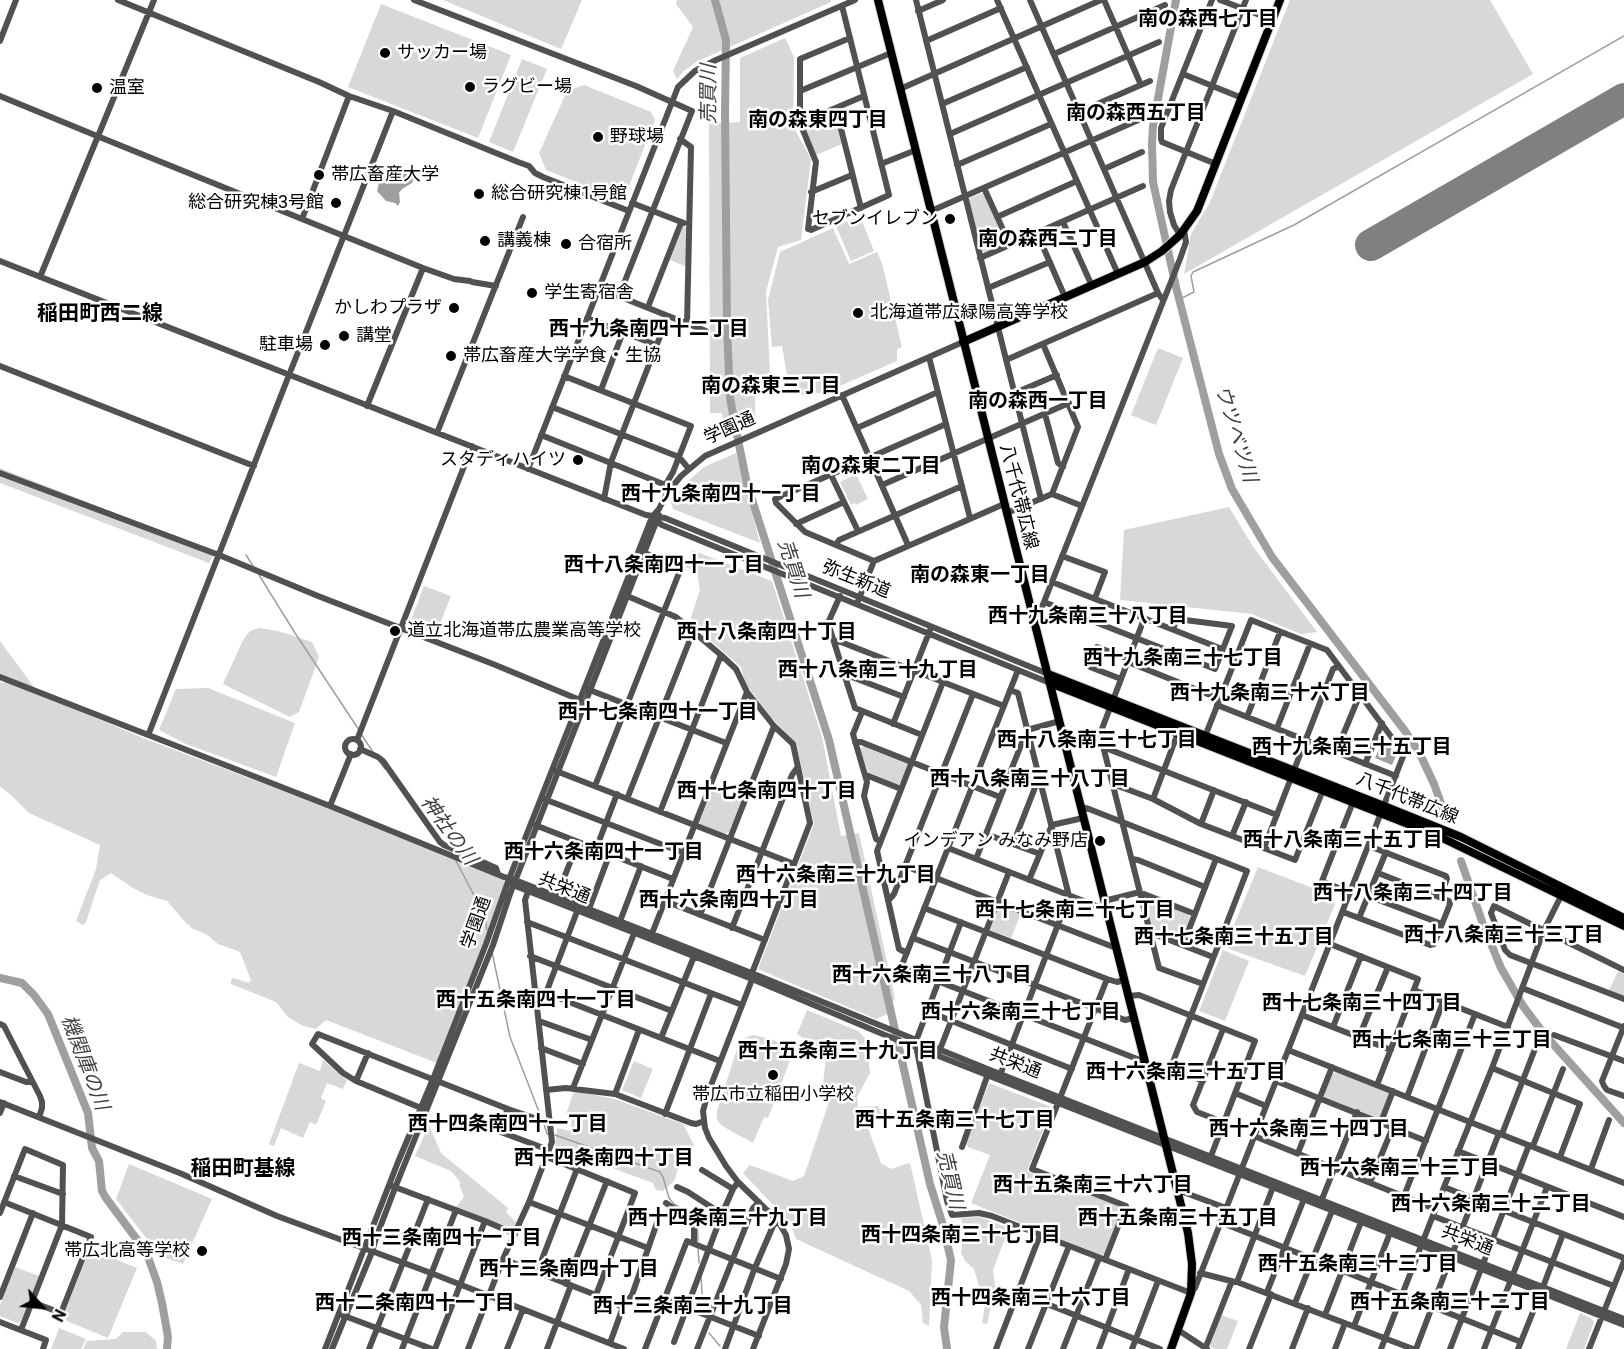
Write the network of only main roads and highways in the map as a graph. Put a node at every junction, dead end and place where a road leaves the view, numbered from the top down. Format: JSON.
{"nodes":[{"id":1,"x":878,"y":0,"type":"edge"},
{"id":2,"x":1281,"y":0,"type":"edge"},
{"id":3,"x":963,"y":342,"type":"junction"},
{"id":4,"x":1048,"y":674,"type":"junction"},
{"id":5,"x":1050,"y":683,"type":"junction"},
{"id":6,"x":1112,"y":703,"type":"junction"},
{"id":7,"x":1293,"y":774,"type":"junction"},
{"id":8,"x":1383,"y":809,"type":"junction"},
{"id":9,"x":1563,"y":892,"type":"junction"},
{"id":10,"x":1624,"y":918,"type":"edge"},
{"id":11,"x":1624,"y":926,"type":"edge"},
{"id":12,"x":1171,"y":1349,"type":"edge"}],
"edges":[{"from":1,"to":3,"type":"main road","name":"八千代帯広線"},
{"from":2,"to":3,"type":"main road"},
{"from":3,"to":4,"type":"main road","name":"八千代帯広線"},
{"from":4,"to":5,"type":"main road"},
{"from":4,"to":6,"type":"main road","name":"八千代帯広線"},
{"from":5,"to":6,"type":"main road","name":"八千代帯広線"},
{"from":5,"to":12,"type":"main road"},
{"from":6,"to":7,"type":"main road","name":"八千代帯広線"},
{"from":7,"to":8,"type":"main road","name":"八千代帯広線"},
{"from":7,"to":8,"type":"main road","name":"八千代帯広線"},
{"from":8,"to":9,"type":"main road","name":"八千代帯広線"},
{"from":9,"to":10,"type":"main road","name":"八千代帯広線"},
{"from":9,"to":11,"type":"main road","name":"八千代帯広線"}]}
